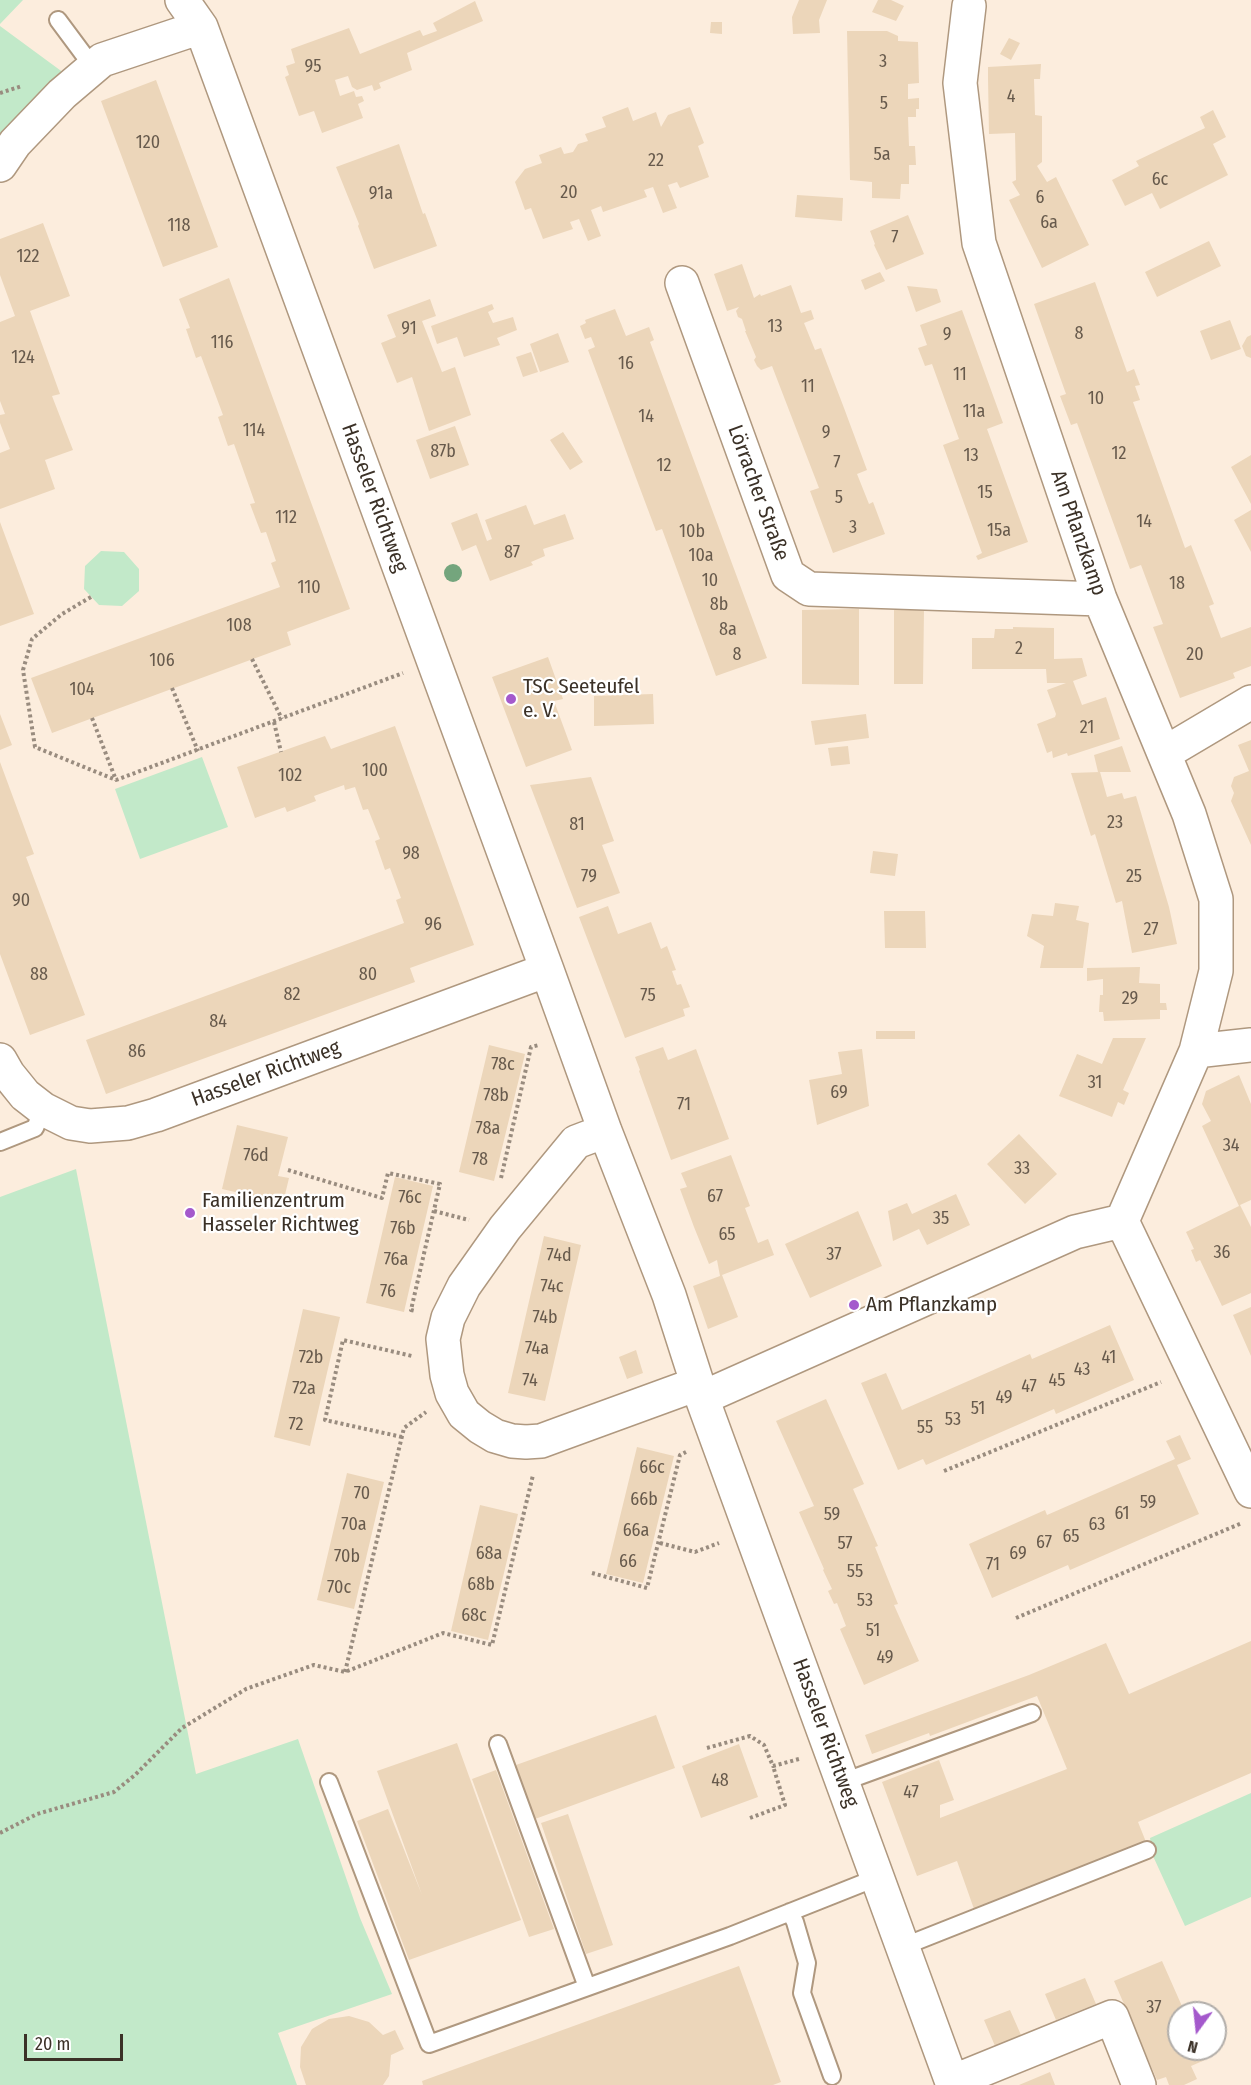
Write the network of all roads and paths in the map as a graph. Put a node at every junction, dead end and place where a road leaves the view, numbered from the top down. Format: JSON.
{"nodes":[{"id":1,"x":182,"y":0,"type":"edge"},
{"id":2,"x":969,"y":6,"type":"dead end"},
{"id":3,"x":58,"y":20,"type":"dead end"},
{"id":4,"x":201,"y":27,"type":"junction"},
{"id":5,"x":102,"y":60,"type":"junction"},
{"id":6,"x":0,"y":165,"type":"edge"},
{"id":7,"x":682,"y":283,"type":"dead end"},
{"id":8,"x":91,"y":597,"type":"dead end"},
{"id":9,"x":1100,"y":599,"type":"junction"},
{"id":10,"x":252,"y":659,"type":"dead end"},
{"id":11,"x":434,"y":662,"type":"junction"},
{"id":12,"x":172,"y":688,"type":"dead end"},
{"id":13,"x":1251,"y":702,"type":"edge"},
{"id":14,"x":92,"y":718,"type":"dead end"},
{"id":15,"x":282,"y":719,"type":"junction"},
{"id":16,"x":274,"y":723,"type":"junction"},
{"id":17,"x":198,"y":751,"type":"junction"},
{"id":18,"x":281,"y":752,"type":"dead end"},
{"id":19,"x":1165,"y":753,"type":"junction"},
{"id":20,"x":116,"y":780,"type":"junction"},
{"id":21,"x":547,"y":969,"type":"junction"},
{"id":22,"x":572,"y":1037,"type":"junction"},
{"id":23,"x":1251,"y":1045,"type":"edge"},
{"id":24,"x":1196,"y":1051,"type":"junction"},
{"id":25,"x":0,"y":1060,"type":"edge"},
{"id":26,"x":44,"y":1109,"type":"junction"},
{"id":27,"x":605,"y":1131,"type":"junction"},
{"id":28,"x":0,"y":1142,"type":"edge"},
{"id":29,"x":288,"y":1170,"type":"dead end"},
{"id":30,"x":501,"y":1179,"type":"dead end"},
{"id":31,"x":1122,"y":1221,"type":"junction"},
{"id":32,"x":448,"y":1318,"type":"junction"},
{"id":33,"x":445,"y":1361,"type":"junction"},
{"id":34,"x":1192,"y":1369,"type":"junction"},
{"id":35,"x":700,"y":1391,"type":"junction"},
{"id":36,"x":452,"y":1393,"type":"junction"},
{"id":37,"x":402,"y":1437,"type":"junction"},
{"id":38,"x":541,"y":1440,"type":"junction"},
{"id":39,"x":717,"y":1440,"type":"junction"},
{"id":40,"x":944,"y":1471,"type":"dead end"},
{"id":41,"x":1251,"y":1491,"type":"edge"},
{"id":42,"x":1251,"y":1520,"type":"edge"},
{"id":43,"x":751,"y":1532,"type":"junction"},
{"id":44,"x":660,"y":1543,"type":"junction"},
{"id":45,"x":592,"y":1573,"type":"dead end"},
{"id":46,"x":1016,"y":1618,"type":"dead end"},
{"id":47,"x":345,"y":1672,"type":"junction"},
{"id":48,"x":1032,"y":1713,"type":"dead end"},
{"id":49,"x":498,"y":1744,"type":"dead end"},
{"id":50,"x":707,"y":1748,"type":"dead end"},
{"id":51,"x":832,"y":1750,"type":"junction"},
{"id":52,"x":773,"y":1766,"type":"junction"},
{"id":53,"x":329,"y":1782,"type":"dead end"},
{"id":54,"x":843,"y":1782,"type":"junction"},
{"id":55,"x":750,"y":1818,"type":"dead end"},
{"id":56,"x":0,"y":1833,"type":"edge"},
{"id":57,"x":1147,"y":1850,"type":"dead end"},
{"id":58,"x":876,"y":1878,"type":"junction"},
{"id":59,"x":790,"y":1912,"type":"junction"},
{"id":60,"x":902,"y":1947,"type":"junction"},
{"id":61,"x":587,"y":1987,"type":"junction"},
{"id":62,"x":832,"y":2076,"type":"dead end"},
{"id":63,"x":952,"y":2084,"type":"edge"},
{"id":64,"x":1139,"y":2085,"type":"edge"}],
"edges":[{"from":1,"to":4,"type":"street","name":"Hasseler Richtweg"},
{"from":2,"to":9,"type":"street","name":"Am Pflanzkamp"},
{"from":3,"to":5,"type":"lane"},
{"from":4,"to":5,"type":"street"},
{"from":4,"to":11,"type":"street","name":"Hasseler Richtweg"},
{"from":5,"to":6,"type":"street"},
{"from":7,"to":9,"type":"street","name":"Lörracher Straße"},
{"from":8,"to":20,"type":"path"},
{"from":9,"to":19,"type":"street","name":"Am Pflanzkamp"},
{"from":10,"to":15,"type":"path"},
{"from":11,"to":15,"type":"path"},
{"from":11,"to":21,"type":"street","name":"Hasseler Richtweg"},
{"from":12,"to":17,"type":"path"},
{"from":13,"to":19,"type":"street"},
{"from":14,"to":20,"type":"path"},
{"from":15,"to":16,"type":"path"},
{"from":16,"to":17,"type":"path"},
{"from":16,"to":18,"type":"path"},
{"from":17,"to":20,"type":"path"},
{"from":19,"to":24,"type":"street","name":"Am Pflanzkamp"},
{"from":21,"to":22,"type":"street","name":"Hasseler Richtweg"},
{"from":21,"to":26,"type":"street","name":"Hasseler Richtweg"},
{"from":22,"to":27,"type":"street","name":"Hasseler Richtweg"},
{"from":22,"to":30,"type":"path"},
{"from":23,"to":24,"type":"street"},
{"from":24,"to":31,"type":"street","name":"Am Pflanzkamp"},
{"from":25,"to":26,"type":"street","name":"Hasseler Richtweg"},
{"from":26,"to":28,"type":"lane"},
{"from":27,"to":32,"type":"street"},
{"from":27,"to":35,"type":"street","name":"Hasseler Richtweg"},
{"from":29,"to":32,"type":"path"},
{"from":31,"to":34,"type":"street"},
{"from":31,"to":35,"type":"street"},
{"from":32,"to":33,"type":"street"},
{"from":33,"to":36,"type":"street"},
{"from":33,"to":37,"type":"path"},
{"from":34,"to":40,"type":"path"},
{"from":34,"to":41,"type":"street"},
{"from":35,"to":38,"type":"street"},
{"from":35,"to":39,"type":"street","name":"Hasseler Richtweg"},
{"from":36,"to":37,"type":"path"},
{"from":36,"to":38,"type":"street"},
{"from":37,"to":47,"type":"path"},
{"from":38,"to":47,"type":"path"},
{"from":39,"to":43,"type":"street","name":"Hasseler Richtweg"},
{"from":39,"to":44,"type":"path"},
{"from":42,"to":46,"type":"path"},
{"from":43,"to":44,"type":"path"},
{"from":43,"to":51,"type":"street","name":"Hasseler Richtweg"},
{"from":44,"to":45,"type":"path"},
{"from":47,"to":56,"type":"path"},
{"from":48,"to":54,"type":"lane"},
{"from":49,"to":61,"type":"lane"},
{"from":50,"to":52,"type":"path"},
{"from":51,"to":52,"type":"path"},
{"from":51,"to":54,"type":"street","name":"Hasseler Richtweg"},
{"from":52,"to":55,"type":"path"},
{"from":53,"to":61,"type":"lane"},
{"from":54,"to":58,"type":"street","name":"Hasseler Richtweg"},
{"from":57,"to":60,"type":"lane"},
{"from":58,"to":59,"type":"lane"},
{"from":58,"to":60,"type":"street","name":"Hasseler Richtweg"},
{"from":59,"to":61,"type":"lane"},
{"from":59,"to":62,"type":"lane"},
{"from":60,"to":63,"type":"street","name":"Hasseler Richtweg"},
{"from":63,"to":64,"type":"street","name":"Hasseler Richtweg"}]}
